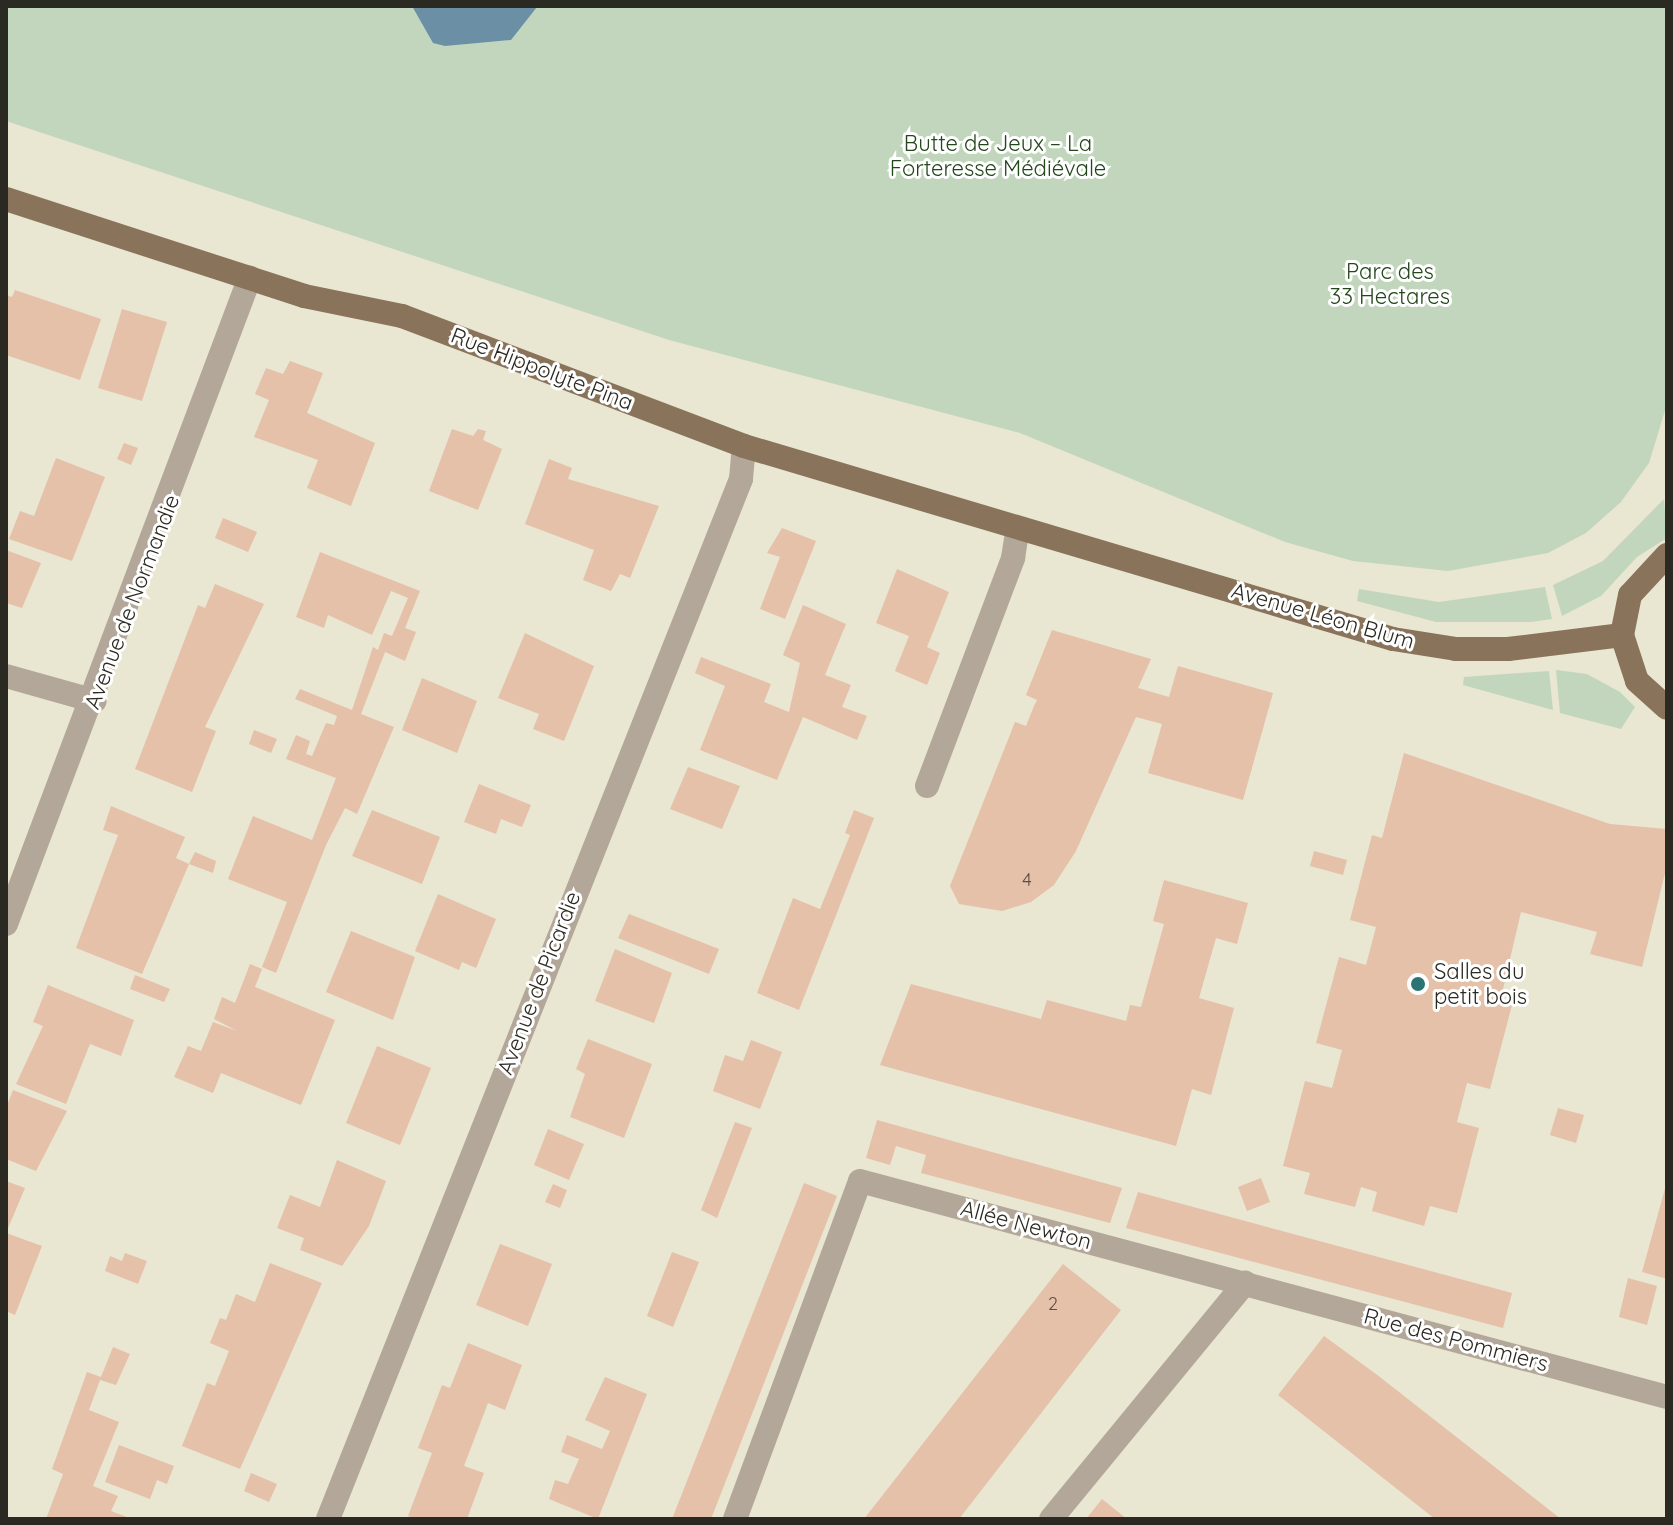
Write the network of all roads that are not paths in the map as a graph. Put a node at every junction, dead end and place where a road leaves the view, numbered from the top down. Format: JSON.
{"nodes":[{"id":1,"x":6,"y":199,"type":"edge"},
{"id":2,"x":250,"y":277,"type":"junction"},
{"id":3,"x":744,"y":446,"type":"junction"},
{"id":4,"x":1018,"y":528,"type":"junction"},
{"id":5,"x":1076,"y":544,"type":"joint"},
{"id":6,"x":1667,"y":555,"type":"edge"},
{"id":7,"x":1622,"y":635,"type":"junction"},
{"id":8,"x":6,"y":676,"type":"edge"},
{"id":9,"x":95,"y":701,"type":"junction"},
{"id":10,"x":1667,"y":708,"type":"edge"},
{"id":11,"x":927,"y":786,"type":"dead end"},
{"id":12,"x":6,"y":924,"type":"edge"},
{"id":13,"x":1245,"y":1283,"type":"junction"},
{"id":14,"x":1667,"y":1397,"type":"edge"},
{"id":15,"x":328,"y":1519,"type":"edge"},
{"id":16,"x":735,"y":1519,"type":"edge"},
{"id":17,"x":1051,"y":1519,"type":"edge"}],
"edges":[{"from":1,"to":2,"type":"main road","name":"Rue Hippolyte Pina"},
{"from":2,"to":3,"type":"main road","name":"Rue Hippolyte Pina"},
{"from":2,"to":9,"type":"street","name":"Avenue de Normandie"},
{"from":3,"to":4,"type":"main road","name":"Rue Hippolyte Pina"},
{"from":3,"to":15,"type":"street","name":"Avenue de Picardie"},
{"from":4,"to":5,"type":"main road","name":"Rue Hippolyte Pina"},
{"from":4,"to":11,"type":"street"},
{"from":5,"to":7,"type":"main road","name":"Avenue Léon Blum"},
{"from":6,"to":7,"type":"main road"},
{"from":7,"to":10,"type":"main road"},
{"from":8,"to":9,"type":"street"},
{"from":9,"to":12,"type":"street","name":"Avenue de Normandie"},
{"from":13,"to":14,"type":"street","name":"Rue des Pommiers"},
{"from":13,"to":16,"type":"street","name":"Allée Newton"},
{"from":13,"to":17,"type":"street"}]}
